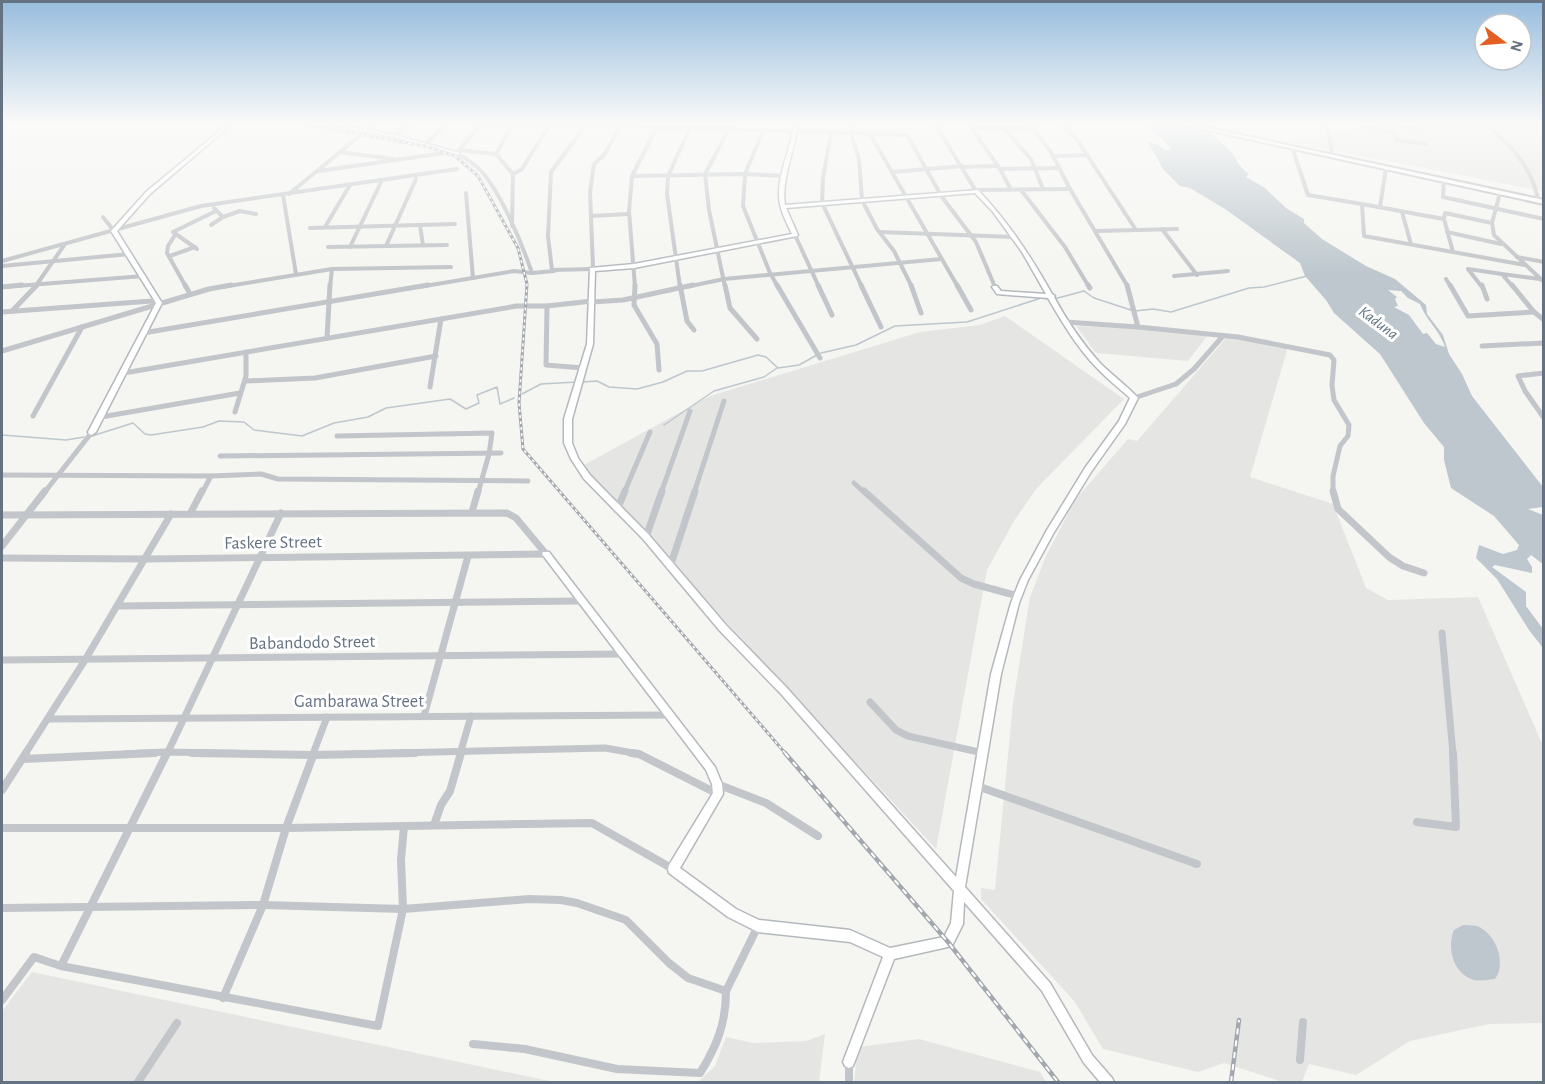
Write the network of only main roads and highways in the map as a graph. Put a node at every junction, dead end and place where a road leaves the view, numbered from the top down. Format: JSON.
{"nodes":[{"id":1,"x":1415,"y":175,"type":"edge"},
{"id":2,"x":1424,"y":175,"type":"edge"},
{"id":3,"x":1542,"y":201,"type":"edge"}],
"edges":[{"from":1,"to":3,"type":"highway"},
{"from":2,"to":3,"type":"highway"}]}
